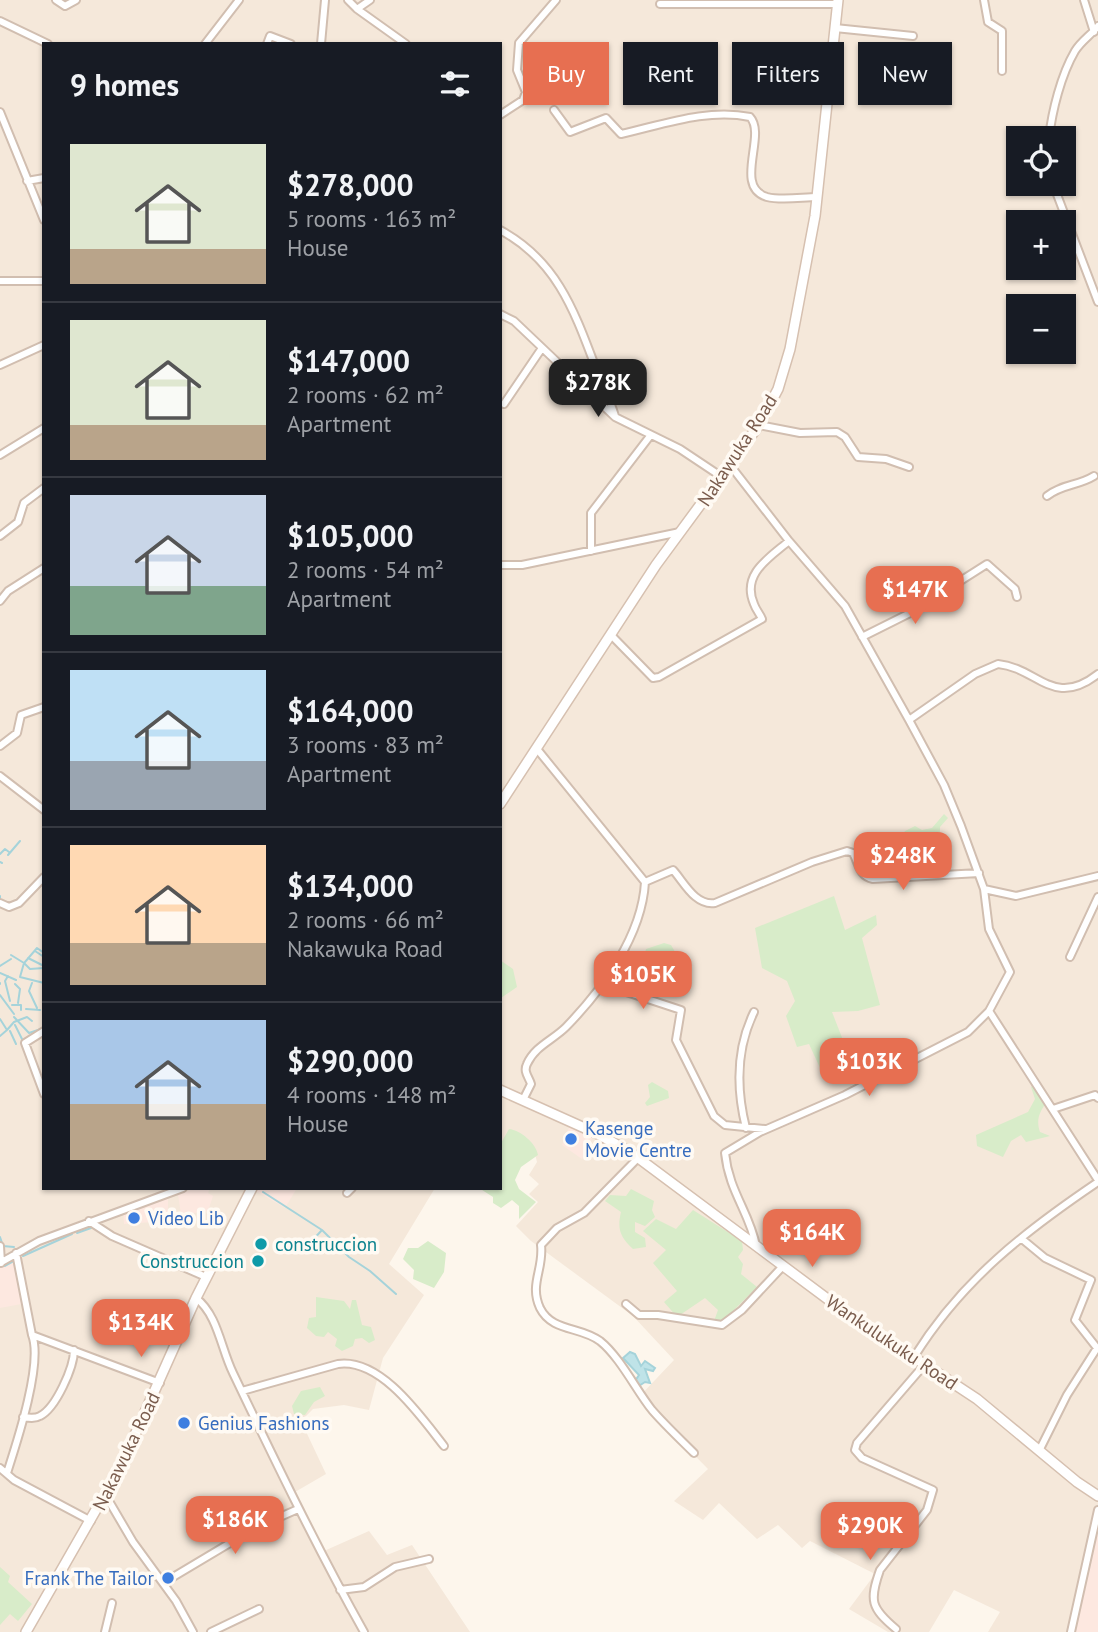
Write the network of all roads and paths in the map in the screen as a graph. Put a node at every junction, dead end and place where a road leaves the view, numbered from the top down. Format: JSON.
{"nodes":[{"id":1,"x":56,"y":0,"type":"edge"},
{"id":2,"x":76,"y":0,"type":"edge"},
{"id":3,"x":239,"y":0,"type":"edge"},
{"id":4,"x":325,"y":0,"type":"edge"},
{"id":5,"x":348,"y":0,"type":"edge"},
{"id":6,"x":370,"y":0,"type":"edge"},
{"id":7,"x":556,"y":0,"type":"edge"},
{"id":8,"x":984,"y":0,"type":"edge"},
{"id":9,"x":1084,"y":0,"type":"edge"},
{"id":10,"x":837,"y":2,"type":"edge"},
{"id":11,"x":660,"y":4,"type":"dead end"},
{"id":12,"x":357,"y":9,"type":"junction"},
{"id":13,"x":0,"y":21,"type":"edge"},
{"id":14,"x":835,"y":28,"type":"junction"},
{"id":15,"x":1096,"y":29,"type":"edge"},
{"id":16,"x":913,"y":36,"type":"dead end"},
{"id":17,"x":44,"y":42,"type":"edge"},
{"id":18,"x":207,"y":42,"type":"edge"},
{"id":19,"x":268,"y":42,"type":"edge"},
{"id":20,"x":286,"y":42,"type":"edge"},
{"id":21,"x":321,"y":42,"type":"edge"},
{"id":22,"x":403,"y":42,"type":"edge"},
{"id":23,"x":1002,"y":71,"type":"dead end"},
{"id":24,"x":554,"y":110,"type":"dead end"},
{"id":25,"x":0,"y":112,"type":"edge"},
{"id":26,"x":502,"y":114,"type":"edge"},
{"id":27,"x":1050,"y":126,"type":"edge"},
{"id":28,"x":42,"y":178,"type":"edge"},
{"id":29,"x":27,"y":181,"type":"junction"},
{"id":30,"x":1058,"y":196,"type":"edge"},
{"id":31,"x":817,"y":197,"type":"junction"},
{"id":32,"x":42,"y":215,"type":"edge"},
{"id":33,"x":502,"y":231,"type":"edge"},
{"id":34,"x":0,"y":281,"type":"edge"},
{"id":35,"x":42,"y":281,"type":"edge"},
{"id":36,"x":1098,"y":302,"type":"edge"},
{"id":37,"x":502,"y":315,"type":"edge"},
{"id":38,"x":42,"y":346,"type":"edge"},
{"id":39,"x":542,"y":348,"type":"junction"},
{"id":40,"x":0,"y":365,"type":"edge"},
{"id":41,"x":504,"y":404,"type":"dead end"},
{"id":42,"x":615,"y":417,"type":"junction"},
{"id":43,"x":759,"y":425,"type":"junction"},
{"id":44,"x":42,"y":429,"type":"edge"},
{"id":45,"x":650,"y":436,"type":"junction"},
{"id":46,"x":0,"y":454,"type":"edge"},
{"id":47,"x":730,"y":465,"type":"junction"},
{"id":48,"x":909,"y":467,"type":"dead end"},
{"id":49,"x":1094,"y":476,"type":"dead end"},
{"id":50,"x":722,"y":477,"type":"junction"},
{"id":51,"x":42,"y":490,"type":"edge"},
{"id":52,"x":1047,"y":496,"type":"dead end"},
{"id":53,"x":680,"y":532,"type":"junction"},
{"id":54,"x":0,"y":536,"type":"edge"},
{"id":55,"x":789,"y":541,"type":"junction"},
{"id":56,"x":591,"y":551,"type":"junction"},
{"id":57,"x":502,"y":565,"type":"edge"},
{"id":58,"x":42,"y":569,"type":"edge"},
{"id":59,"x":1017,"y":597,"type":"dead end"},
{"id":60,"x":0,"y":601,"type":"edge"},
{"id":61,"x":611,"y":635,"type":"junction"},
{"id":62,"x":862,"y":637,"type":"junction"},
{"id":63,"x":1096,"y":678,"type":"edge"},
{"id":64,"x":42,"y":708,"type":"edge"},
{"id":65,"x":909,"y":720,"type":"junction"},
{"id":66,"x":0,"y":747,"type":"edge"},
{"id":67,"x":537,"y":749,"type":"junction"},
{"id":68,"x":0,"y":776,"type":"edge"},
{"id":69,"x":502,"y":799,"type":"edge"},
{"id":70,"x":42,"y":808,"type":"edge"},
{"id":71,"x":979,"y":873,"type":"junction"},
{"id":72,"x":1098,"y":876,"type":"edge"},
{"id":73,"x":42,"y":879,"type":"edge"},
{"id":74,"x":645,"y":882,"type":"junction"},
{"id":75,"x":984,"y":889,"type":"junction"},
{"id":76,"x":1098,"y":897,"type":"edge"},
{"id":77,"x":0,"y":903,"type":"edge"},
{"id":78,"x":1070,"y":957,"type":"dead end"},
{"id":79,"x":602,"y":984,"type":"junction"},
{"id":80,"x":989,"y":1011,"type":"junction"},
{"id":81,"x":754,"y":1012,"type":"dead end"},
{"id":82,"x":42,"y":1032,"type":"edge"},
{"id":83,"x":42,"y":1089,"type":"edge"},
{"id":84,"x":502,"y":1091,"type":"edge"},
{"id":85,"x":1097,"y":1095,"type":"edge"},
{"id":86,"x":523,"y":1100,"type":"junction"},
{"id":87,"x":1053,"y":1109,"type":"junction"},
{"id":88,"x":746,"y":1128,"type":"junction"},
{"id":89,"x":768,"y":1129,"type":"junction"},
{"id":90,"x":638,"y":1158,"type":"junction"},
{"id":91,"x":1098,"y":1181,"type":"edge"},
{"id":92,"x":177,"y":1190,"type":"edge"},
{"id":93,"x":251,"y":1190,"type":"edge"},
{"id":94,"x":89,"y":1221,"type":"junction"},
{"id":95,"x":1022,"y":1239,"type":"junction"},
{"id":96,"x":0,"y":1246,"type":"edge"},
{"id":97,"x":756,"y":1247,"type":"junction"},
{"id":98,"x":13,"y":1255,"type":"junction"},
{"id":99,"x":0,"y":1263,"type":"edge"},
{"id":100,"x":783,"y":1266,"type":"junction"},
{"id":101,"x":205,"y":1277,"type":"junction"},
{"id":102,"x":195,"y":1298,"type":"junction"},
{"id":103,"x":626,"y":1304,"type":"dead end"},
{"id":104,"x":32,"y":1335,"type":"junction"},
{"id":105,"x":74,"y":1350,"type":"junction"},
{"id":106,"x":914,"y":1357,"type":"junction"},
{"id":107,"x":925,"y":1364,"type":"junction"},
{"id":108,"x":160,"y":1382,"type":"junction"},
{"id":109,"x":242,"y":1391,"type":"junction"},
{"id":110,"x":23,"y":1417,"type":"junction"},
{"id":111,"x":444,"y":1446,"type":"dead end"},
{"id":112,"x":1039,"y":1451,"type":"junction"},
{"id":113,"x":694,"y":1453,"type":"dead end"},
{"id":114,"x":0,"y":1468,"type":"edge"},
{"id":115,"x":7,"y":1473,"type":"junction"},
{"id":116,"x":106,"y":1496,"type":"junction"},
{"id":117,"x":1098,"y":1496,"type":"edge"},
{"id":118,"x":298,"y":1509,"type":"junction"},
{"id":119,"x":1098,"y":1510,"type":"edge"},
{"id":120,"x":91,"y":1521,"type":"junction"},
{"id":121,"x":429,"y":1559,"type":"dead end"},
{"id":122,"x":163,"y":1583,"type":"junction"},
{"id":123,"x":340,"y":1590,"type":"junction"},
{"id":124,"x":112,"y":1603,"type":"dead end"},
{"id":125,"x":259,"y":1609,"type":"dead end"},
{"id":126,"x":896,"y":1629,"type":"dead end"},
{"id":127,"x":26,"y":1632,"type":"edge"},
{"id":128,"x":105,"y":1632,"type":"edge"},
{"id":129,"x":193,"y":1632,"type":"edge"},
{"id":130,"x":211,"y":1632,"type":"edge"},
{"id":131,"x":364,"y":1632,"type":"edge"},
{"id":132,"x":1071,"y":1632,"type":"edge"}],
"edges":[{"from":1,"to":2,"type":"street"},
{"from":3,"to":18,"type":"street"},
{"from":4,"to":21,"type":"street"},
{"from":5,"to":12,"type":"street"},
{"from":6,"to":12,"type":"street"},
{"from":7,"to":26,"type":"street"},
{"from":8,"to":23,"type":"street"},
{"from":9,"to":15,"type":"street"},
{"from":10,"to":11,"type":"street"},
{"from":10,"to":14,"type":"main road","name":"Nakawuka Road"},
{"from":12,"to":22,"type":"street"},
{"from":13,"to":17,"type":"street"},
{"from":14,"to":16,"type":"street"},
{"from":14,"to":31,"type":"main road","name":"Nakawuka Road"},
{"from":15,"to":27,"type":"street"},
{"from":19,"to":20,"type":"street"},
{"from":24,"to":31,"type":"street"},
{"from":25,"to":29,"type":"street"},
{"from":28,"to":29,"type":"street"},
{"from":29,"to":32,"type":"street"},
{"from":30,"to":36,"type":"street"},
{"from":31,"to":43,"type":"main road","name":"Nakawuka Road"},
{"from":33,"to":42,"type":"street"},
{"from":34,"to":35,"type":"street"},
{"from":37,"to":39,"type":"street"},
{"from":38,"to":40,"type":"street"},
{"from":39,"to":41,"type":"street"},
{"from":39,"to":42,"type":"street"},
{"from":42,"to":45,"type":"street"},
{"from":43,"to":47,"type":"main road","name":"Nakawuka Road"},
{"from":43,"to":48,"type":"street"},
{"from":44,"to":46,"type":"street"},
{"from":45,"to":50,"type":"street"},
{"from":45,"to":56,"type":"street"},
{"from":47,"to":50,"type":"main road","name":"Nakawuka Road"},
{"from":47,"to":55,"type":"street"},
{"from":49,"to":52,"type":"street"},
{"from":50,"to":53,"type":"main road","name":"Nakawuka Road"},
{"from":51,"to":54,"type":"street"},
{"from":53,"to":56,"type":"street"},
{"from":53,"to":61,"type":"main road","name":"Nakawuka Road"},
{"from":55,"to":61,"type":"street"},
{"from":55,"to":62,"type":"street"},
{"from":56,"to":57,"type":"street"},
{"from":58,"to":60,"type":"street"},
{"from":59,"to":62,"type":"street"},
{"from":61,"to":67,"type":"main road","name":"Nakawuka Road"},
{"from":62,"to":65,"type":"street"},
{"from":63,"to":65,"type":"street"},
{"from":64,"to":66,"type":"street"},
{"from":65,"to":71,"type":"street"},
{"from":67,"to":69,"type":"main road","name":"Nakawuka Road"},
{"from":67,"to":74,"type":"street"},
{"from":68,"to":70,"type":"street"},
{"from":71,"to":74,"type":"street"},
{"from":71,"to":75,"type":"street"},
{"from":72,"to":75,"type":"street"},
{"from":73,"to":77,"type":"street"},
{"from":74,"to":79,"type":"street"},
{"from":75,"to":80,"type":"street"},
{"from":76,"to":78,"type":"street"},
{"from":79,"to":86,"type":"street"},
{"from":79,"to":88,"type":"street"},
{"from":80,"to":87,"type":"street"},
{"from":80,"to":89,"type":"street"},
{"from":81,"to":88,"type":"street"},
{"from":82,"to":83,"type":"street"},
{"from":84,"to":86,"type":"main road","name":"Wankulukuku Road"},
{"from":85,"to":87,"type":"street"},
{"from":86,"to":90,"type":"main road","name":"Wankulukuku Road"},
{"from":87,"to":91,"type":"street"},
{"from":88,"to":89,"type":"street"},
{"from":89,"to":97,"type":"street"},
{"from":90,"to":97,"type":"main road","name":"Wankulukuku Road"},
{"from":90,"to":113,"type":"street"},
{"from":91,"to":95,"type":"street"},
{"from":92,"to":94,"type":"street"},
{"from":93,"to":101,"type":"main road","name":"Nakawuka Road"},
{"from":94,"to":98,"type":"street"},
{"from":94,"to":101,"type":"street"},
{"from":95,"to":106,"type":"street"},
{"from":95,"to":112,"type":"street"},
{"from":96,"to":98,"type":"street"},
{"from":96,"to":99,"type":"street"},
{"from":97,"to":100,"type":"main road","name":"Wankulukuku Road"},
{"from":98,"to":99,"type":"street"},
{"from":98,"to":104,"type":"street"},
{"from":100,"to":103,"type":"street"},
{"from":100,"to":106,"type":"main road","name":"Wankulukuku Road"},
{"from":101,"to":102,"type":"main road","name":"Nakawuka Road"},
{"from":102,"to":108,"type":"main road","name":"Nakawuka Road"},
{"from":102,"to":109,"type":"street"},
{"from":104,"to":105,"type":"street"},
{"from":104,"to":110,"type":"street"},
{"from":105,"to":108,"type":"street"},
{"from":105,"to":110,"type":"street"},
{"from":106,"to":107,"type":"main road","name":"Wankulukuku Road"},
{"from":107,"to":112,"type":"main road","name":"Wankulukuku Road"},
{"from":107,"to":126,"type":"street"},
{"from":108,"to":116,"type":"main road","name":"Nakawuka Road"},
{"from":109,"to":111,"type":"street"},
{"from":109,"to":118,"type":"street"},
{"from":110,"to":115,"type":"street"},
{"from":112,"to":117,"type":"main road","name":"Wankulukuku Road"},
{"from":114,"to":115,"type":"street"},
{"from":115,"to":120,"type":"street"},
{"from":116,"to":120,"type":"main road","name":"Nakawuka Road"},
{"from":116,"to":122,"type":"street"},
{"from":118,"to":122,"type":"street"},
{"from":118,"to":123,"type":"street"},
{"from":119,"to":132,"type":"street"},
{"from":120,"to":127,"type":"main road","name":"Nakawuka Road"},
{"from":121,"to":123,"type":"street"},
{"from":122,"to":129,"type":"street"},
{"from":123,"to":131,"type":"street"},
{"from":124,"to":128,"type":"street"},
{"from":125,"to":130,"type":"street"}]}
